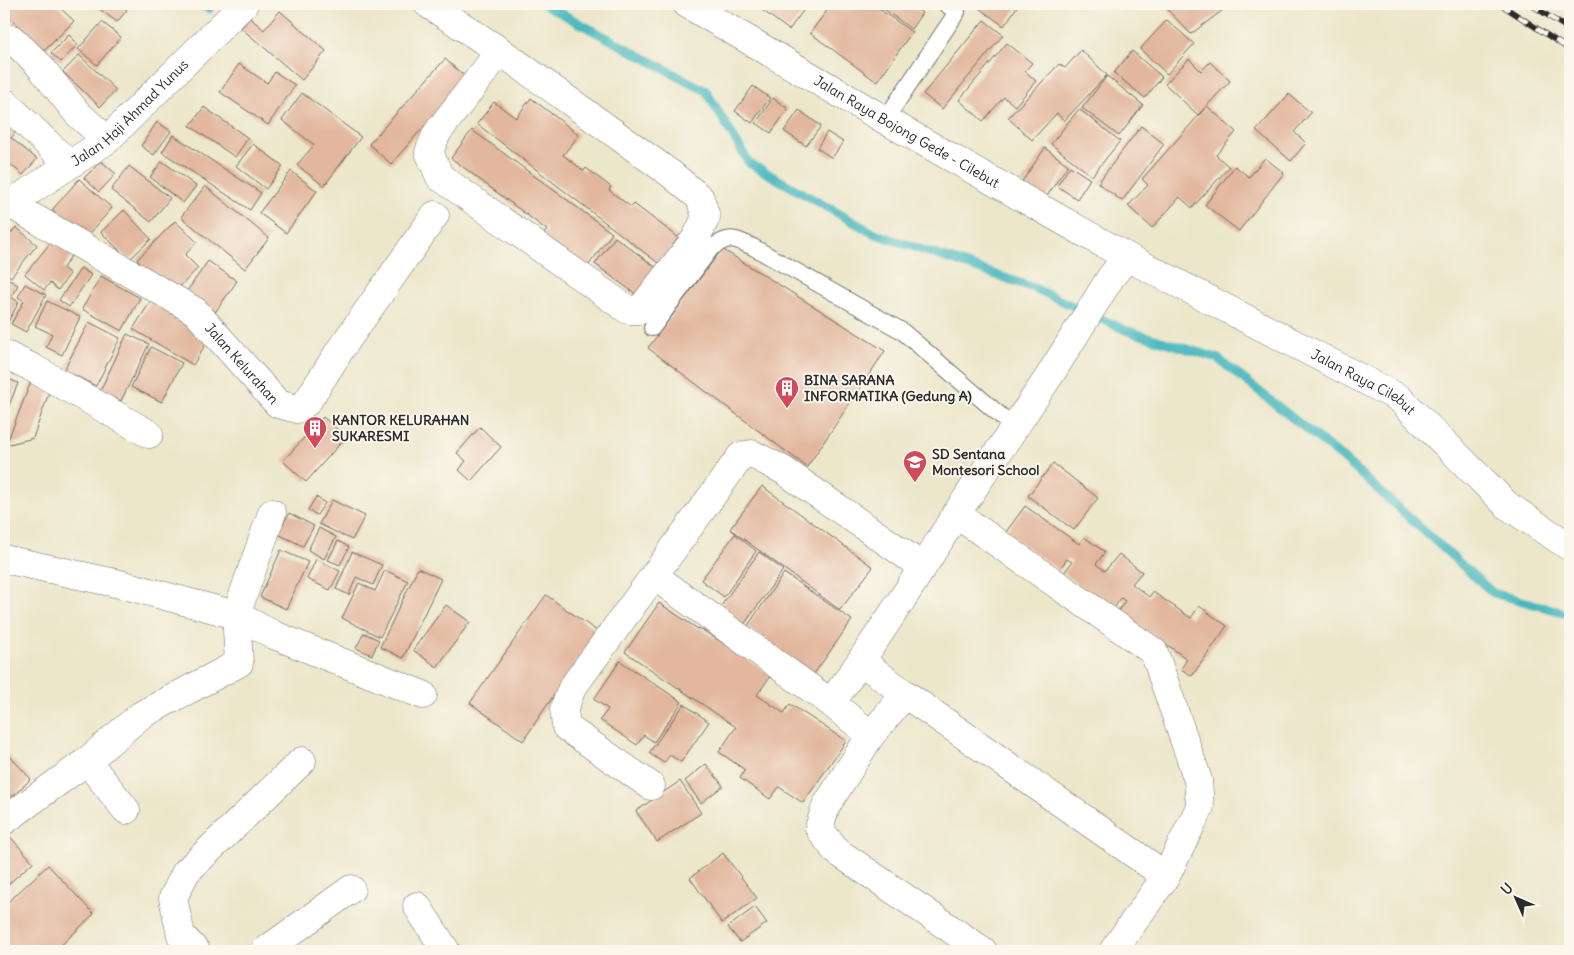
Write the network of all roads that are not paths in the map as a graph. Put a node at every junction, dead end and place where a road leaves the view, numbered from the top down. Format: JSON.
{"nodes":[{"id":1,"x":242,"y":4,"type":"edge"},
{"id":2,"x":428,"y":4,"type":"edge"},
{"id":3,"x":687,"y":4,"type":"edge"},
{"id":4,"x":946,"y":4,"type":"edge"},
{"id":5,"x":12,"y":39,"type":"dead end"},
{"id":6,"x":500,"y":51,"type":"junction"},
{"id":7,"x":4,"y":102,"type":"edge"},
{"id":8,"x":885,"y":120,"type":"junction"},
{"id":9,"x":107,"y":140,"type":"junction"},
{"id":10,"x":70,"y":164,"type":"junction"},
{"id":11,"x":7,"y":206,"type":"edge"},
{"id":12,"x":435,"y":215,"type":"dead end"},
{"id":13,"x":1119,"y":267,"type":"junction"},
{"id":14,"x":652,"y":328,"type":"dead end"},
{"id":15,"x":4,"y":354,"type":"edge"},
{"id":16,"x":1015,"y":428,"type":"junction"},
{"id":17,"x":149,"y":434,"type":"dead end"},
{"id":18,"x":272,"y":513,"type":"dead end"},
{"id":19,"x":956,"y":514,"type":"junction"},
{"id":20,"x":1568,"y":542,"type":"edge"},
{"id":21,"x":4,"y":558,"type":"edge"},
{"id":22,"x":923,"y":567,"type":"junction"},
{"id":23,"x":654,"y":576,"type":"junction"},
{"id":24,"x":236,"y":615,"type":"junction"},
{"id":25,"x":861,"y":661,"type":"junction"},
{"id":26,"x":905,"y":694,"type":"junction"},
{"id":27,"x":423,"y":695,"type":"dead end"},
{"id":28,"x":830,"y":703,"type":"junction"},
{"id":29,"x":871,"y":735,"type":"junction"},
{"id":30,"x":87,"y":761,"type":"junction"},
{"id":31,"x":302,"y":761,"type":"dead end"},
{"id":32,"x":651,"y":786,"type":"dead end"},
{"id":33,"x":126,"y":810,"type":"dead end"},
{"id":34,"x":4,"y":820,"type":"edge"},
{"id":35,"x":1166,"y":876,"type":"junction"},
{"id":36,"x":351,"y":889,"type":"dead end"},
{"id":37,"x":417,"y":906,"type":"dead end"},
{"id":38,"x":196,"y":951,"type":"edge"},
{"id":39,"x":265,"y":951,"type":"edge"},
{"id":40,"x":446,"y":951,"type":"edge"},
{"id":41,"x":983,"y":951,"type":"edge"},
{"id":42,"x":1113,"y":951,"type":"edge"}],
"edges":[{"from":1,"to":9,"type":"street","name":"Jalan Haji Ahmad Yunus"},
{"from":2,"to":6,"type":"street"},
{"from":3,"to":8,"type":"street","name":"Jalan Raya Bojong Gede - Cilebut"},
{"from":4,"to":8,"type":"lane"},
{"from":5,"to":9,"type":"street"},
{"from":6,"to":6,"type":"street"},
{"from":7,"to":10,"type":"street"},
{"from":8,"to":13,"type":"street","name":"Jalan Raya Bojong Gede - Cilebut"},
{"from":9,"to":10,"type":"street","name":"Jalan Haji Ahmad Yunus"},
{"from":10,"to":11,"type":"street","name":"Jalan Haji Ahmad Yunus"},
{"from":11,"to":12,"type":"street","name":"Jalan Kelurahan"},
{"from":13,"to":16,"type":"street"},
{"from":13,"to":20,"type":"street","name":"Jalan Raya Cilebut"},
{"from":14,"to":16,"type":"lane"},
{"from":15,"to":17,"type":"street"},
{"from":16,"to":19,"type":"street"},
{"from":18,"to":24,"type":"street"},
{"from":19,"to":22,"type":"street"},
{"from":19,"to":35,"type":"street"},
{"from":21,"to":24,"type":"street"},
{"from":22,"to":23,"type":"street"},
{"from":22,"to":25,"type":"street"},
{"from":23,"to":28,"type":"street"},
{"from":23,"to":32,"type":"street"},
{"from":24,"to":27,"type":"street"},
{"from":24,"to":30,"type":"street"},
{"from":25,"to":26,"type":"street"},
{"from":25,"to":28,"type":"street"},
{"from":26,"to":29,"type":"street"},
{"from":26,"to":35,"type":"street"},
{"from":28,"to":29,"type":"street"},
{"from":29,"to":41,"type":"street"},
{"from":30,"to":33,"type":"street"},
{"from":30,"to":34,"type":"street"},
{"from":31,"to":38,"type":"street"},
{"from":35,"to":42,"type":"street"},
{"from":36,"to":39,"type":"street"},
{"from":37,"to":40,"type":"street"}]}
